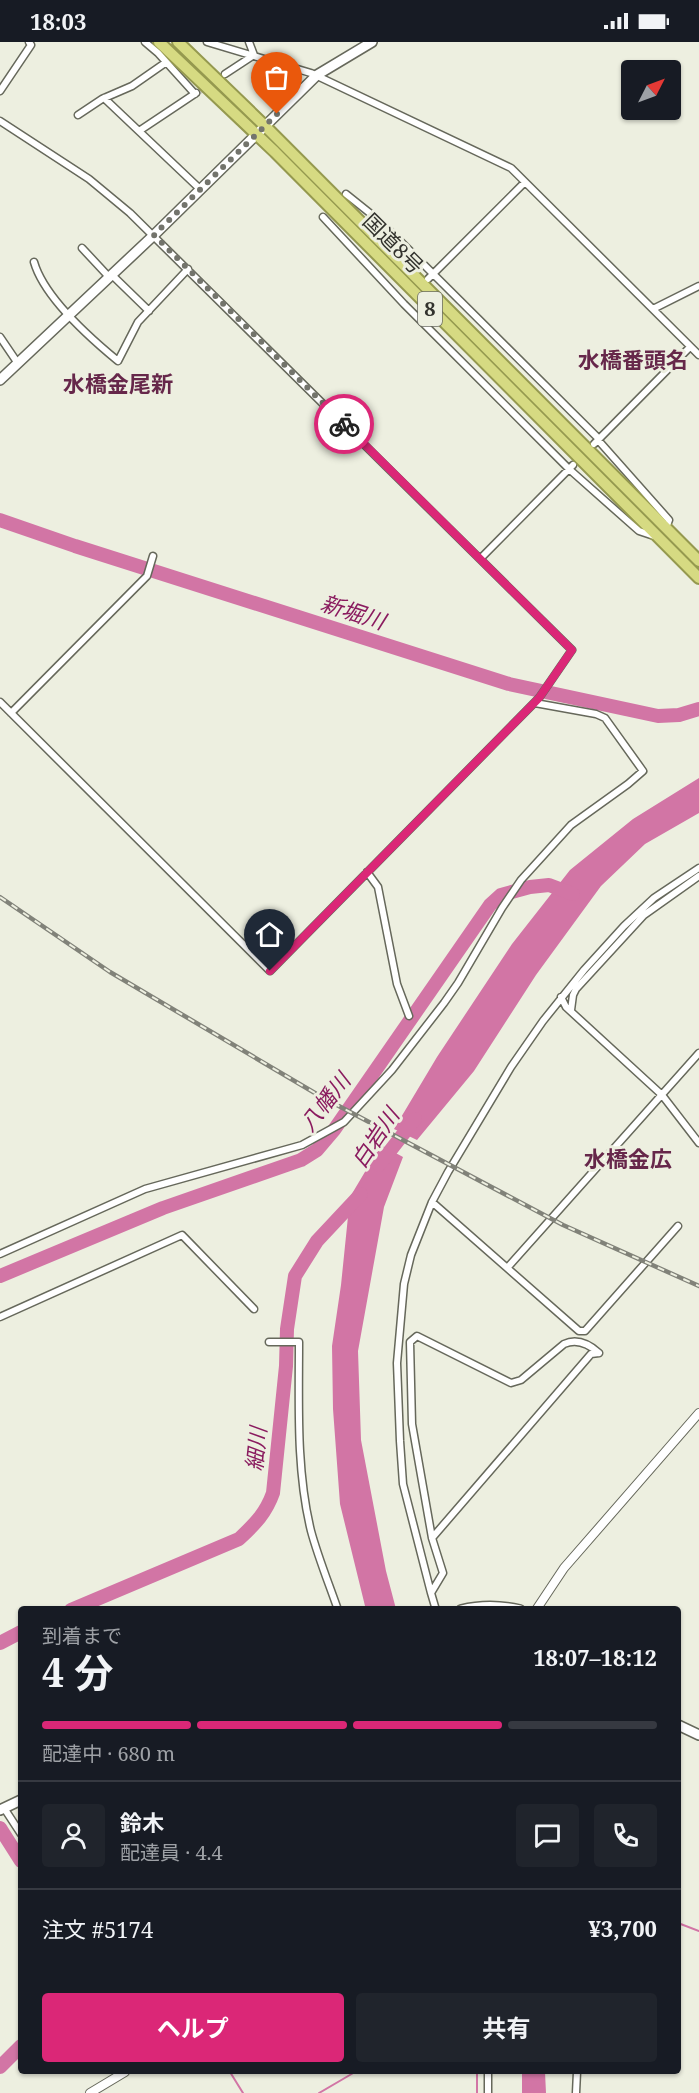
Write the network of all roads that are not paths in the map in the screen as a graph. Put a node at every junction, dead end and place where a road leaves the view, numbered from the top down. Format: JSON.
{"nodes":[{"id":1,"x":29,"y":42,"type":"edge"},
{"id":2,"x":145,"y":42,"type":"edge"},
{"id":3,"x":159,"y":42,"type":"edge"},
{"id":4,"x":178,"y":42,"type":"edge"},
{"id":5,"x":207,"y":42,"type":"edge"},
{"id":6,"x":249,"y":42,"type":"edge"},
{"id":7,"x":372,"y":42,"type":"edge"},
{"id":8,"x":254,"y":55,"type":"junction"},
{"id":9,"x":165,"y":63,"type":"junction"},
{"id":10,"x":225,"y":74,"type":"tunnel mouth"},
{"id":11,"x":317,"y":75,"type":"junction"},
{"id":12,"x":0,"y":91,"type":"edge"},
{"id":13,"x":104,"y":98,"type":"junction"},
{"id":14,"x":78,"y":115,"type":"dead end"},
{"id":15,"x":0,"y":121,"type":"edge"},
{"id":16,"x":265,"y":126,"type":"junction"},
{"id":17,"x":139,"y":131,"type":"junction"},
{"id":18,"x":255,"y":135,"type":"junction"},
{"id":19,"x":525,"y":182,"type":"junction"},
{"id":20,"x":201,"y":190,"type":"junction"},
{"id":21,"x":346,"y":194,"type":"dead end"},
{"id":22,"x":323,"y":217,"type":"dead end"},
{"id":23,"x":154,"y":235,"type":"junction"},
{"id":24,"x":82,"y":248,"type":"dead end"},
{"id":25,"x":34,"y":262,"type":"dead end"},
{"id":26,"x":188,"y":269,"type":"junction"},
{"id":27,"x":111,"y":276,"type":"junction"},
{"id":28,"x":431,"y":277,"type":"junction"},
{"id":29,"x":699,"y":286,"type":"edge"},
{"id":30,"x":653,"y":309,"type":"junction"},
{"id":31,"x":149,"y":311,"type":"junction"},
{"id":32,"x":69,"y":315,"type":"junction"},
{"id":33,"x":0,"y":337,"type":"edge"},
{"id":34,"x":690,"y":347,"type":"junction"},
{"id":35,"x":699,"y":355,"type":"edge"},
{"id":36,"x":17,"y":362,"type":"junction"},
{"id":37,"x":0,"y":380,"type":"edge"},
{"id":38,"x":597,"y":441,"type":"junction"},
{"id":39,"x":571,"y":467,"type":"junction"},
{"id":40,"x":666,"y":528,"type":"junction"},
{"id":41,"x":657,"y":537,"type":"junction"},
{"id":42,"x":153,"y":556,"type":"dead end"},
{"id":43,"x":480,"y":559,"type":"junction"},
{"id":44,"x":699,"y":561,"type":"edge"},
{"id":45,"x":699,"y":578,"type":"edge"},
{"id":46,"x":537,"y":700,"type":"junction"},
{"id":47,"x":0,"y":702,"type":"edge"},
{"id":48,"x":11,"y":713,"type":"junction"},
{"id":49,"x":699,"y":868,"type":"edge"},
{"id":50,"x":367,"y":872,"type":"junction"},
{"id":51,"x":699,"y":876,"type":"edge"},
{"id":52,"x":561,"y":997,"type":"junction"},
{"id":53,"x":571,"y":1010,"type":"junction"},
{"id":54,"x":409,"y":1016,"type":"dead end"},
{"id":55,"x":699,"y":1053,"type":"edge"},
{"id":56,"x":662,"y":1095,"type":"junction"},
{"id":57,"x":699,"y":1143,"type":"edge"},
{"id":58,"x":432,"y":1202,"type":"junction"},
{"id":59,"x":678,"y":1226,"type":"dead end"},
{"id":60,"x":0,"y":1254,"type":"edge"},
{"id":61,"x":508,"y":1268,"type":"junction"},
{"id":62,"x":254,"y":1309,"type":"dead end"},
{"id":63,"x":0,"y":1317,"type":"edge"},
{"id":64,"x":269,"y":1342,"type":"dead end"},
{"id":65,"x":699,"y":1413,"type":"edge"},
{"id":66,"x":432,"y":1538,"type":"junction"},
{"id":67,"x":431,"y":1593,"type":"junction"},
{"id":68,"x":337,"y":1606,"type":"edge"},
{"id":69,"x":435,"y":1606,"type":"edge"},
{"id":70,"x":478,"y":1606,"type":"edge"},
{"id":71,"x":506,"y":1606,"type":"edge"},
{"id":72,"x":539,"y":1606,"type":"edge"},
{"id":73,"x":681,"y":1726,"type":"edge"},
{"id":74,"x":699,"y":1735,"type":"edge"},
{"id":75,"x":18,"y":1801,"type":"edge"},
{"id":76,"x":2,"y":1809,"type":"edge"},
{"id":77,"x":18,"y":1830,"type":"edge"},
{"id":78,"x":122,"y":2074,"type":"edge"},
{"id":79,"x":488,"y":2074,"type":"edge"},
{"id":80,"x":577,"y":2074,"type":"edge"},
{"id":81,"x":90,"y":2093,"type":"edge"},
{"id":82,"x":488,"y":2093,"type":"edge"},
{"id":83,"x":576,"y":2093,"type":"edge"}],
"edges":[{"from":1,"to":12,"type":"street"},
{"from":2,"to":9,"type":"street"},
{"from":3,"to":18,"type":"highway","name":"国道8号","number":"8"},
{"from":4,"to":16,"type":"highway","name":"国道8号","number":"8"},
{"from":5,"to":8,"type":"street"},
{"from":6,"to":8,"type":"street"},
{"from":7,"to":11,"type":"main road"},
{"from":8,"to":10,"type":"street"},
{"from":8,"to":11,"type":"street"},
{"from":9,"to":13,"type":"street"},
{"from":9,"to":17,"type":"street"},
{"from":11,"to":16,"type":"main road"},
{"from":11,"to":19,"type":"street"},
{"from":13,"to":14,"type":"street"},
{"from":13,"to":17,"type":"street"},
{"from":15,"to":23,"type":"street"},
{"from":16,"to":18,"type":"main road"},
{"from":16,"to":40,"type":"highway","name":"国道8号","number":"8"},
{"from":17,"to":20,"type":"street"},
{"from":18,"to":20,"type":"main road"},
{"from":18,"to":41,"type":"highway","name":"国道8号","number":"8"},
{"from":19,"to":28,"type":"street"},
{"from":19,"to":30,"type":"street"},
{"from":20,"to":23,"type":"main road"},
{"from":21,"to":28,"type":"street"},
{"from":22,"to":39,"type":"street"},
{"from":23,"to":26,"type":"street"},
{"from":23,"to":27,"type":"main road"},
{"from":24,"to":27,"type":"street"},
{"from":25,"to":32,"type":"street"},
{"from":26,"to":31,"type":"street"},
{"from":26,"to":43,"type":"street"},
{"from":27,"to":31,"type":"street"},
{"from":27,"to":32,"type":"main road"},
{"from":28,"to":38,"type":"street"},
{"from":29,"to":30,"type":"street"},
{"from":30,"to":34,"type":"street"},
{"from":31,"to":32,"type":"street"},
{"from":32,"to":36,"type":"main road"},
{"from":33,"to":36,"type":"street"},
{"from":34,"to":35,"type":"street"},
{"from":34,"to":38,"type":"street"},
{"from":36,"to":37,"type":"main road"},
{"from":38,"to":40,"type":"street"},
{"from":39,"to":41,"type":"street"},
{"from":39,"to":43,"type":"street"},
{"from":40,"to":44,"type":"highway","name":"国道8号","number":"8"},
{"from":41,"to":45,"type":"highway","name":"国道8号","number":"8"},
{"from":42,"to":48,"type":"street"},
{"from":43,"to":46,"type":"street"},
{"from":46,"to":50,"type":"street"},
{"from":46,"to":60,"type":"street"},
{"from":47,"to":48,"type":"street"},
{"from":48,"to":50,"type":"street"},
{"from":49,"to":52,"type":"street"},
{"from":50,"to":54,"type":"street"},
{"from":51,"to":53,"type":"street"},
{"from":52,"to":53,"type":"street"},
{"from":52,"to":58,"type":"street"},
{"from":53,"to":56,"type":"street"},
{"from":55,"to":56,"type":"street"},
{"from":56,"to":57,"type":"street"},
{"from":56,"to":61,"type":"street"},
{"from":58,"to":61,"type":"street"},
{"from":58,"to":67,"type":"street"},
{"from":59,"to":61,"type":"street"},
{"from":62,"to":63,"type":"street"},
{"from":64,"to":68,"type":"street"},
{"from":65,"to":72,"type":"street"},
{"from":66,"to":66,"type":"street"},
{"from":66,"to":67,"type":"street"},
{"from":67,"to":69,"type":"street"},
{"from":70,"to":71,"type":"main road"},
{"from":73,"to":74,"type":"main road"},
{"from":75,"to":76,"type":"main road"},
{"from":76,"to":77,"type":"street"},
{"from":78,"to":81,"type":"street"},
{"from":79,"to":82,"type":"street"},
{"from":80,"to":83,"type":"street"}]}
